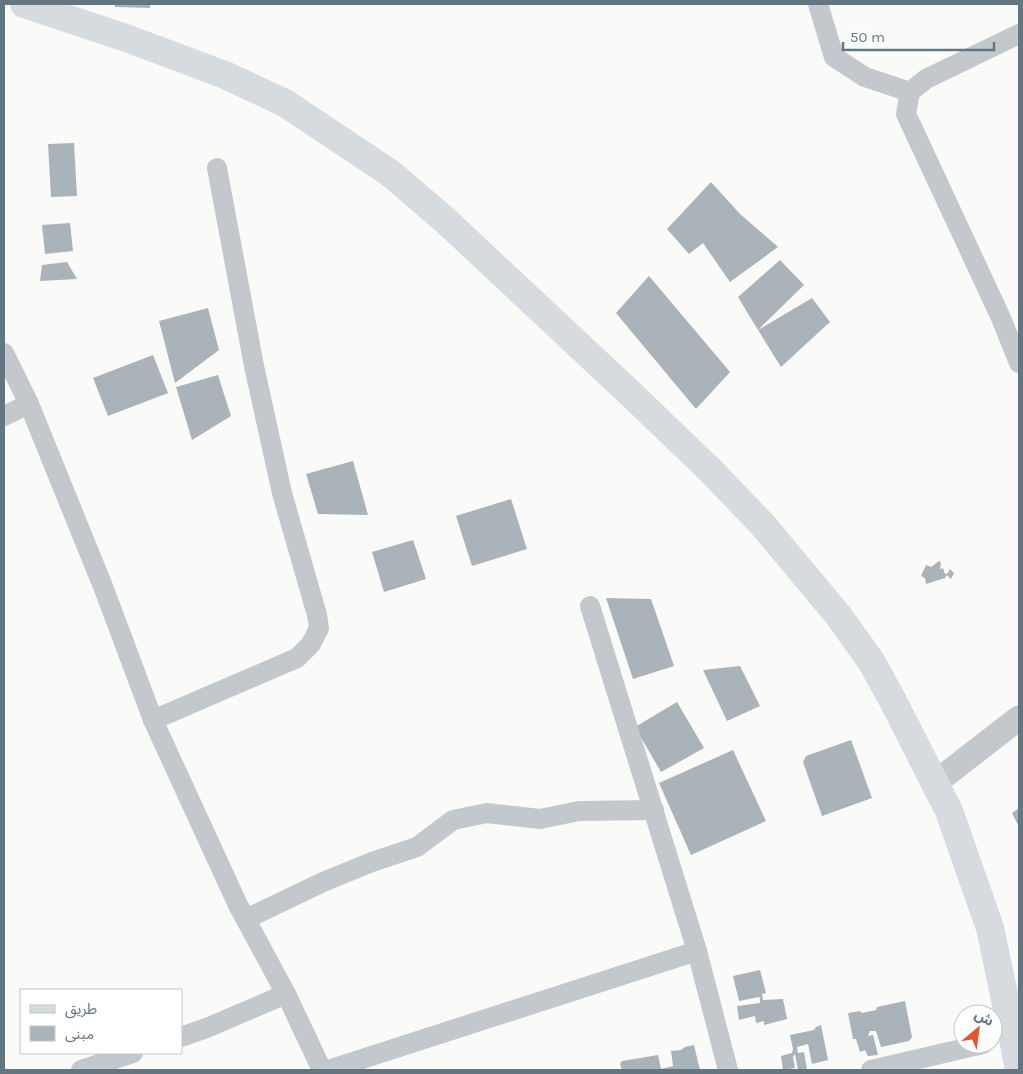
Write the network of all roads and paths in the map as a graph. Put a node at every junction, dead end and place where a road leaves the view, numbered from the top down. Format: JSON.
{"nodes":[{"id":1,"x":24,"y":4,"type":"edge"},
{"id":2,"x":818,"y":4,"type":"edge"},
{"id":3,"x":1019,"y":34,"type":"edge"},
{"id":4,"x":910,"y":92,"type":"junction"},
{"id":5,"x":217,"y":168,"type":"dead end"},
{"id":6,"x":4,"y":353,"type":"edge"},
{"id":7,"x":1019,"y":363,"type":"edge"},
{"id":8,"x":29,"y":404,"type":"junction"},
{"id":9,"x":4,"y":416,"type":"edge"},
{"id":10,"x":590,"y":606,"type":"dead end"},
{"id":11,"x":1019,"y":718,"type":"edge"},
{"id":12,"x":153,"y":720,"type":"junction"},
{"id":13,"x":935,"y":783,"type":"junction"},
{"id":14,"x":654,"y":810,"type":"junction"},
{"id":15,"x":246,"y":919,"type":"junction"},
{"id":16,"x":697,"y":951,"type":"junction"},
{"id":17,"x":286,"y":994,"type":"junction"},
{"id":18,"x":999,"y":1004,"type":"edge"},
{"id":19,"x":182,"y":1037,"type":"edge"},
{"id":20,"x":1003,"y":1039,"type":"edge"},
{"id":21,"x":953,"y":1051,"type":"edge"},
{"id":22,"x":130,"y":1054,"type":"edge"},
{"id":23,"x":81,"y":1070,"type":"edge"},
{"id":24,"x":322,"y":1070,"type":"edge"},
{"id":25,"x":328,"y":1070,"type":"edge"},
{"id":26,"x":728,"y":1070,"type":"edge"},
{"id":27,"x":871,"y":1070,"type":"edge"},
{"id":28,"x":1019,"y":1070,"type":"edge"}],
"edges":[{"from":1,"to":13,"type":"main road"},
{"from":2,"to":4,"type":"street"},
{"from":3,"to":4,"type":"street"},
{"from":4,"to":7,"type":"street"},
{"from":5,"to":12,"type":"street"},
{"from":6,"to":8,"type":"street"},
{"from":8,"to":9,"type":"street"},
{"from":8,"to":12,"type":"street"},
{"from":10,"to":14,"type":"street"},
{"from":11,"to":13,"type":"street"},
{"from":12,"to":15,"type":"street"},
{"from":13,"to":18,"type":"main road"},
{"from":14,"to":15,"type":"street"},
{"from":14,"to":16,"type":"street"},
{"from":15,"to":17,"type":"street"},
{"from":16,"to":25,"type":"street"},
{"from":16,"to":26,"type":"street"},
{"from":17,"to":19,"type":"street"},
{"from":17,"to":24,"type":"street"},
{"from":20,"to":28,"type":"main road"},
{"from":21,"to":27,"type":"street"},
{"from":22,"to":23,"type":"street"}]}
